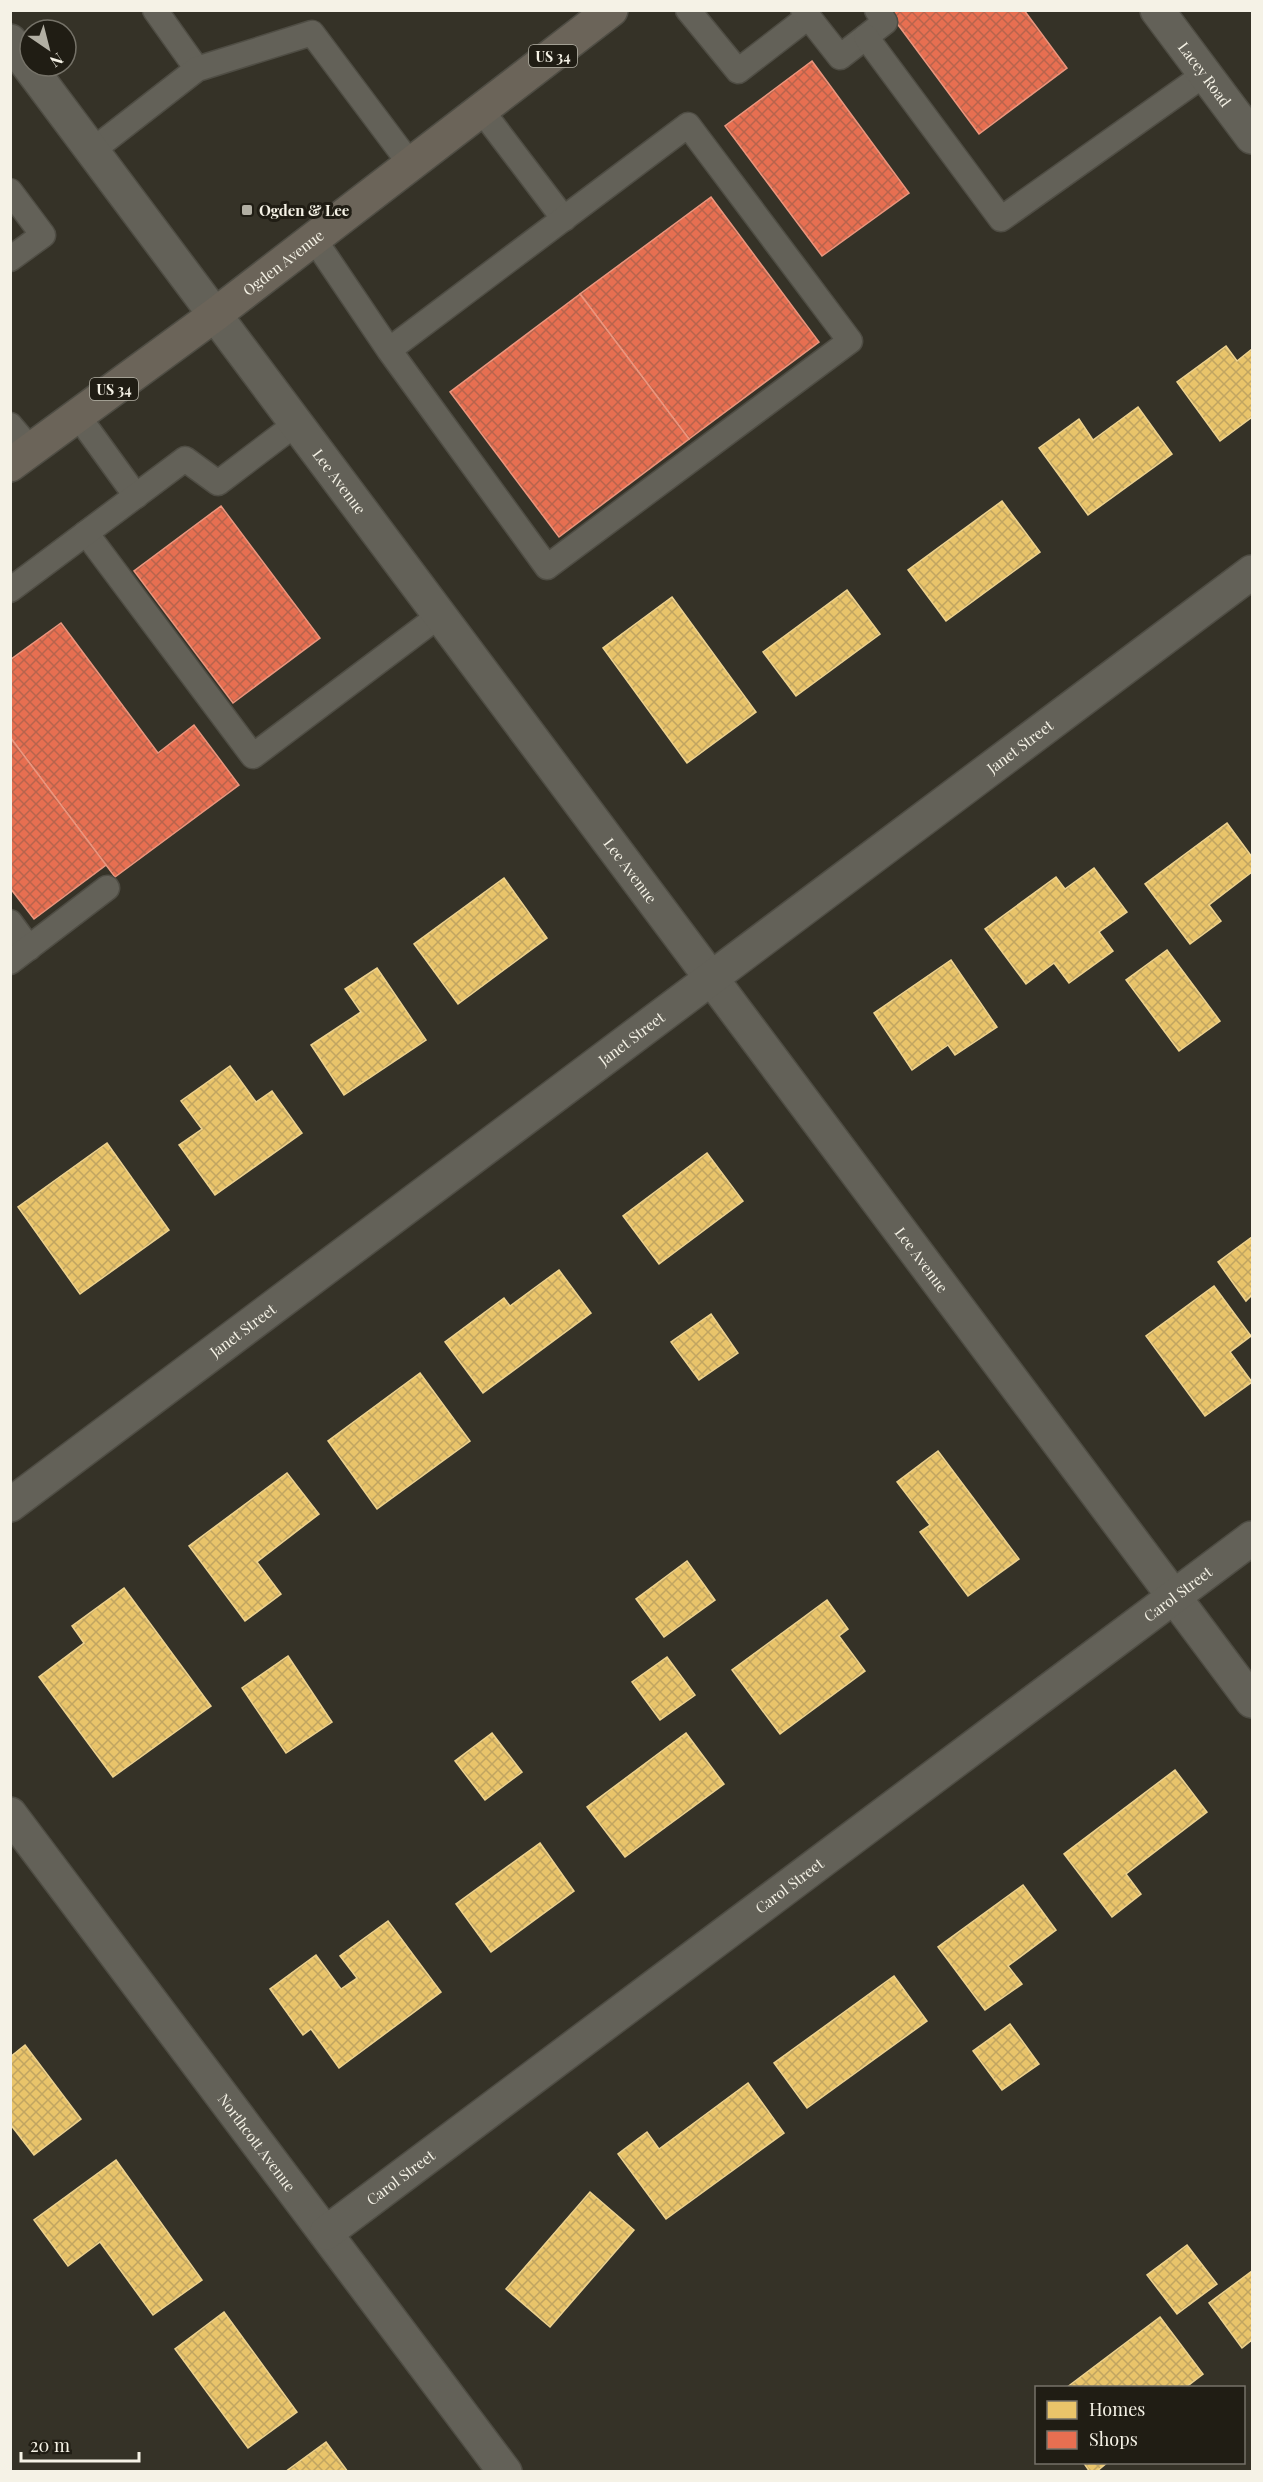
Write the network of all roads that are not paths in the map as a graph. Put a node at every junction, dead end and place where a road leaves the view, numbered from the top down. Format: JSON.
{"nodes":[{"id":1,"x":155,"y":10,"type":"edge"},
{"id":2,"x":611,"y":10,"type":"edge"},
{"id":3,"x":688,"y":10,"type":"edge"},
{"id":4,"x":877,"y":10,"type":"edge"},
{"id":5,"x":1157,"y":10,"type":"edge"},
{"id":6,"x":806,"y":14,"type":"edge"},
{"id":7,"x":866,"y":37,"type":"junction"},
{"id":8,"x":10,"y":41,"type":"edge"},
{"id":9,"x":197,"y":69,"type":"junction"},
{"id":10,"x":1205,"y":74,"type":"junction"},
{"id":11,"x":482,"y":111,"type":"junction"},
{"id":12,"x":1252,"y":136,"type":"edge"},
{"id":13,"x":93,"y":150,"type":"junction"},
{"id":14,"x":411,"y":165,"type":"junction"},
{"id":15,"x":10,"y":191,"type":"edge"},
{"id":16,"x":564,"y":219,"type":"junction"},
{"id":17,"x":314,"y":239,"type":"junction"},
{"id":18,"x":10,"y":259,"type":"edge"},
{"id":19,"x":216,"y":314,"type":"junction"},
{"id":20,"x":389,"y":350,"type":"junction"},
{"id":21,"x":78,"y":416,"type":"junction"},
{"id":22,"x":297,"y":423,"type":"junction"},
{"id":23,"x":10,"y":425,"type":"edge"},
{"id":24,"x":20,"y":458,"type":"edge"},
{"id":25,"x":136,"y":496,"type":"junction"},
{"id":26,"x":86,"y":533,"type":"junction"},
{"id":27,"x":1252,"y":572,"type":"edge"},
{"id":28,"x":10,"y":590,"type":"edge"},
{"id":29,"x":440,"y":615,"type":"junction"},
{"id":30,"x":107,"y":888,"type":"dead end"},
{"id":31,"x":10,"y":922,"type":"edge"},
{"id":32,"x":20,"y":955,"type":"edge"},
{"id":33,"x":710,"y":980,"type":"junction"},
{"id":34,"x":10,"y":1505,"type":"edge"},
{"id":35,"x":1252,"y":1538,"type":"edge"},
{"id":36,"x":1174,"y":1597,"type":"junction"},
{"id":37,"x":1252,"y":1701,"type":"edge"},
{"id":38,"x":10,"y":1814,"type":"edge"},
{"id":39,"x":326,"y":2233,"type":"junction"},
{"id":40,"x":505,"y":2472,"type":"edge"}],
"edges":[{"from":1,"to":9,"type":"lane"},
{"from":2,"to":11,"type":"main road","name":"Ogden Avenue","number":"US 34"},
{"from":3,"to":6,"type":"lane"},
{"from":4,"to":7,"type":"lane"},
{"from":5,"to":10,"type":"street","name":"Lacey Road"},
{"from":6,"to":7,"type":"lane"},
{"from":7,"to":10,"type":"lane"},
{"from":8,"to":13,"type":"street","name":"Lee Avenue"},
{"from":9,"to":13,"type":"lane"},
{"from":9,"to":14,"type":"lane"},
{"from":10,"to":12,"type":"street","name":"Lacey Road"},
{"from":11,"to":14,"type":"main road","name":"Ogden Avenue","number":"US 34"},
{"from":11,"to":16,"type":"lane"},
{"from":13,"to":19,"type":"street","name":"Lee Avenue"},
{"from":14,"to":17,"type":"main road","name":"Ogden Avenue","number":"US 34"},
{"from":15,"to":18,"type":"lane"},
{"from":16,"to":20,"type":"lane"},
{"from":16,"to":20,"type":"lane"},
{"from":17,"to":19,"type":"main road","name":"Ogden Avenue","number":"US 34"},
{"from":17,"to":20,"type":"lane"},
{"from":19,"to":21,"type":"main road","name":"Ogden Avenue","number":"US 34"},
{"from":19,"to":22,"type":"street","name":"Lee Avenue"},
{"from":21,"to":24,"type":"main road","name":"Ogden Avenue","number":"US 34"},
{"from":21,"to":25,"type":"lane"},
{"from":22,"to":25,"type":"lane"},
{"from":22,"to":29,"type":"street","name":"Lee Avenue"},
{"from":23,"to":24,"type":"lane"},
{"from":25,"to":26,"type":"lane"},
{"from":26,"to":28,"type":"lane"},
{"from":26,"to":29,"type":"lane"},
{"from":27,"to":33,"type":"street","name":"Janet Street"},
{"from":29,"to":33,"type":"street","name":"Lee Avenue"},
{"from":30,"to":32,"type":"lane"},
{"from":31,"to":32,"type":"lane"},
{"from":33,"to":34,"type":"street","name":"Janet Street"},
{"from":33,"to":36,"type":"street","name":"Lee Avenue"},
{"from":35,"to":36,"type":"street","name":"Carol Street"},
{"from":36,"to":37,"type":"street","name":"Lee Avenue"},
{"from":36,"to":39,"type":"street","name":"Carol Street"},
{"from":38,"to":39,"type":"street","name":"Northcott Avenue"},
{"from":39,"to":40,"type":"street","name":"Northcott Avenue"}]}
